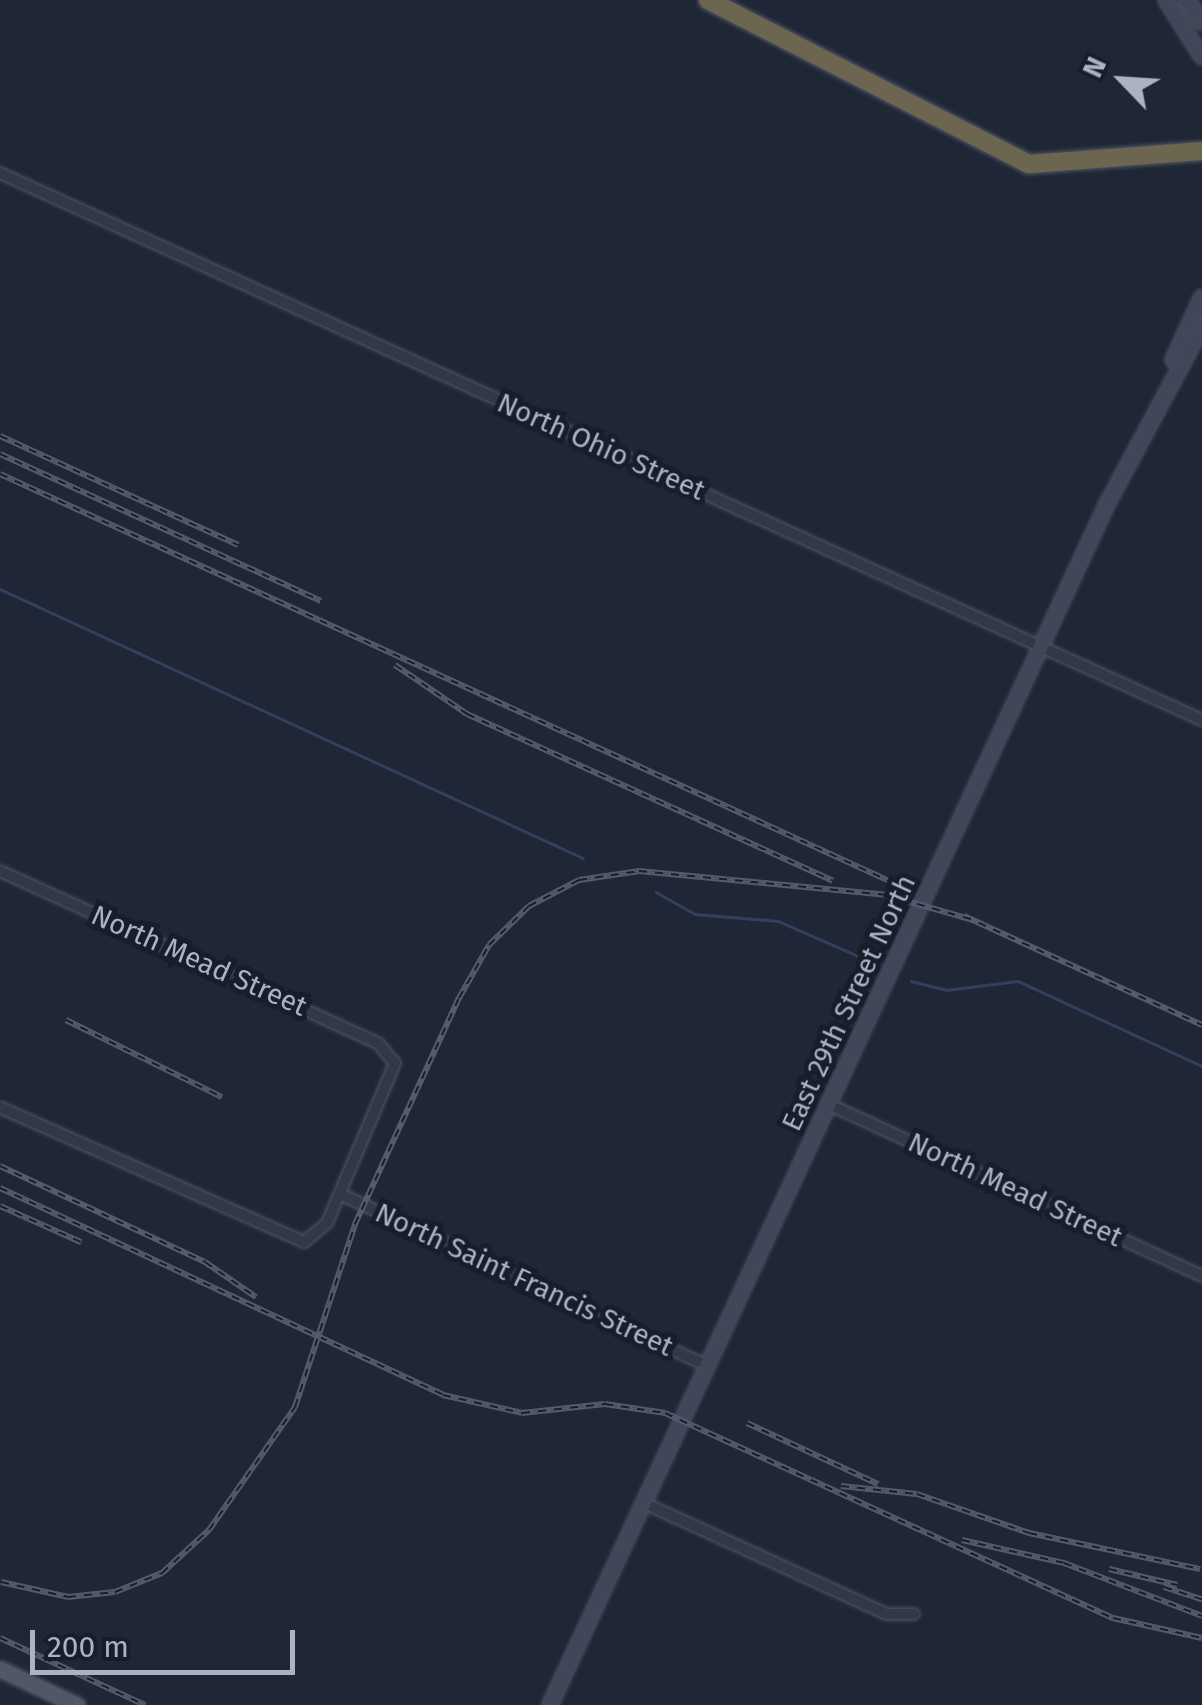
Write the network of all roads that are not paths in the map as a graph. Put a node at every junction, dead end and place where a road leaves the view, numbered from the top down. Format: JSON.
{"nodes":[{"id":1,"x":708,"y":0,"type":"edge"},
{"id":2,"x":1166,"y":0,"type":"edge"},
{"id":3,"x":1187,"y":0,"type":"edge"},
{"id":4,"x":1202,"y":22,"type":"edge"},
{"id":5,"x":1202,"y":57,"type":"edge"},
{"id":6,"x":1202,"y":151,"type":"edge"},
{"id":7,"x":0,"y":172,"type":"edge"},
{"id":8,"x":1202,"y":297,"type":"edge"},
{"id":9,"x":1202,"y":327,"type":"edge"},
{"id":10,"x":1168,"y":380,"type":"junction"},
{"id":11,"x":1042,"y":645,"type":"junction"},
{"id":12,"x":1202,"y":720,"type":"edge"},
{"id":13,"x":0,"y":870,"type":"edge"},
{"id":14,"x":828,"y":1104,"type":"junction"},
{"id":15,"x":0,"y":1106,"type":"edge"},
{"id":16,"x":340,"y":1194,"type":"junction"},
{"id":17,"x":1202,"y":1276,"type":"edge"},
{"id":18,"x":708,"y":1366,"type":"junction"},
{"id":19,"x":644,"y":1503,"type":"junction"},
{"id":20,"x":914,"y":1614,"type":"dead end"},
{"id":21,"x":0,"y":1669,"type":"edge"},
{"id":22,"x":77,"y":1705,"type":"edge"},
{"id":23,"x":550,"y":1705,"type":"edge"}],
"edges":[{"from":1,"to":6,"type":"highway"},
{"from":2,"to":5,"type":"street"},
{"from":3,"to":4,"type":"street"},
{"from":7,"to":11,"type":"street","name":"North Ohio Street"},
{"from":8,"to":10,"type":"street"},
{"from":9,"to":10,"type":"street","name":"East 29th Street North"},
{"from":10,"to":11,"type":"street","name":"East 29th Street North"},
{"from":11,"to":12,"type":"street","name":"North Ohio Street"},
{"from":11,"to":14,"type":"street","name":"East 29th Street North"},
{"from":13,"to":16,"type":"street","name":"North Mead Street"},
{"from":14,"to":17,"type":"street","name":"North Mead Street"},
{"from":14,"to":18,"type":"street","name":"East 29th Street North"},
{"from":15,"to":16,"type":"street"},
{"from":16,"to":18,"type":"street","name":"North Saint Francis Street"},
{"from":18,"to":19,"type":"street","name":"East 29th Street North"},
{"from":19,"to":20,"type":"street"},
{"from":19,"to":23,"type":"street","name":"East 29th Street North"},
{"from":21,"to":22,"type":"main road"}]}
